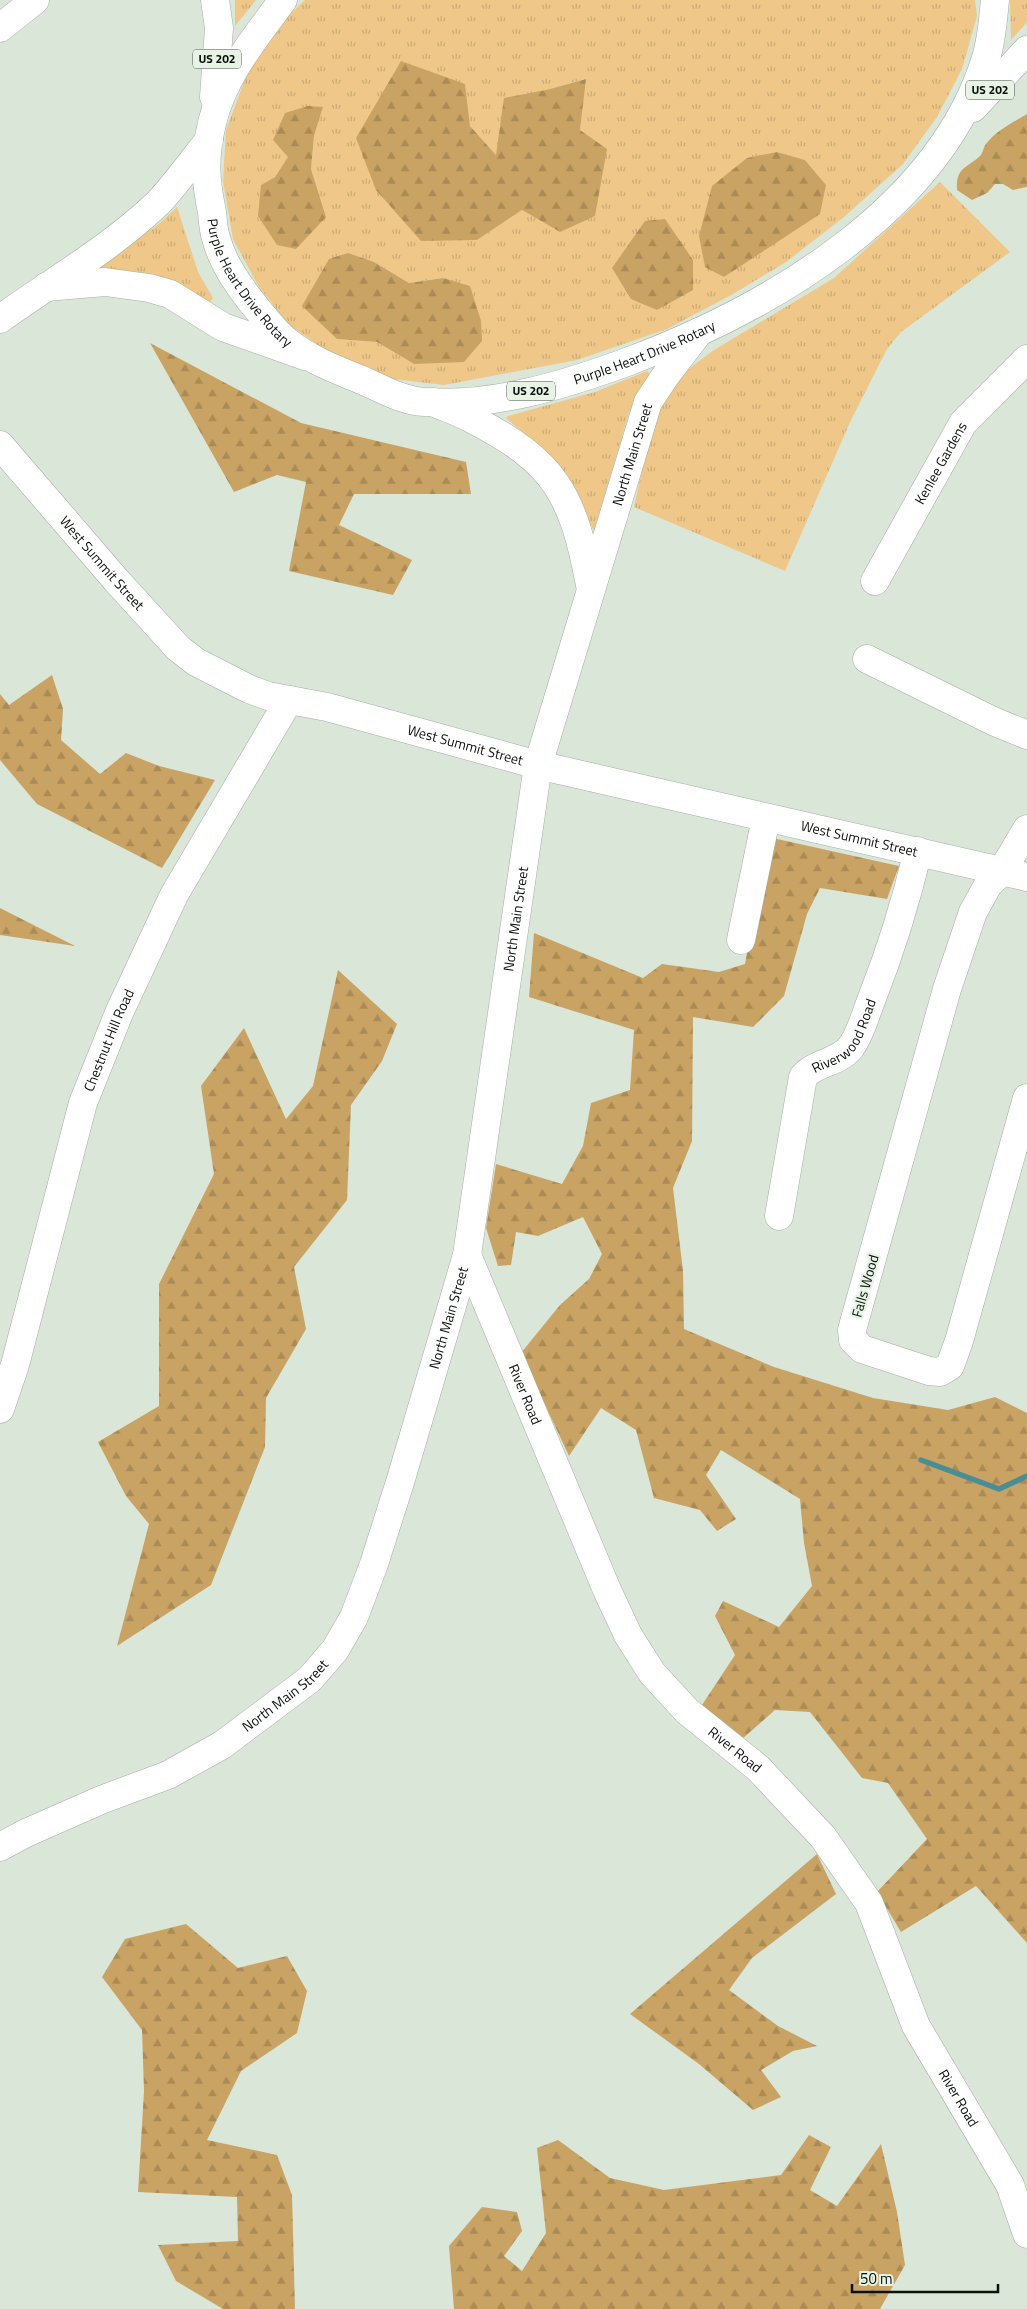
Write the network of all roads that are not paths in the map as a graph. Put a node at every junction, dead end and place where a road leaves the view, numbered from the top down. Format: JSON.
{"nodes":[{"id":1,"x":35,"y":0,"type":"edge"},
{"id":2,"x":216,"y":0,"type":"edge"},
{"id":3,"x":283,"y":0,"type":"edge"},
{"id":4,"x":995,"y":0,"type":"edge"},
{"id":5,"x":0,"y":28,"type":"edge"},
{"id":6,"x":1027,"y":50,"type":"edge"},
{"id":7,"x":211,"y":130,"type":"junction"},
{"id":8,"x":953,"y":130,"type":"junction"},
{"id":9,"x":46,"y":287,"type":"junction"},
{"id":10,"x":0,"y":319,"type":"edge"},
{"id":11,"x":699,"y":332,"type":"junction"},
{"id":12,"x":314,"y":359,"type":"junction"},
{"id":13,"x":1027,"y":359,"type":"edge"},
{"id":14,"x":433,"y":402,"type":"junction"},
{"id":15,"x":0,"y":445,"type":"edge"},
{"id":16,"x":875,"y":581,"type":"dead end"},
{"id":17,"x":591,"y":589,"type":"junction"},
{"id":18,"x":867,"y":659,"type":"dead end"},
{"id":19,"x":289,"y":700,"type":"junction"},
{"id":20,"x":1027,"y":735,"type":"edge"},
{"id":21,"x":538,"y":765,"type":"junction"},
{"id":22,"x":766,"y":818,"type":"junction"},
{"id":23,"x":1027,"y":829,"type":"edge"},
{"id":24,"x":918,"y":851,"type":"junction"},
{"id":25,"x":1014,"y":874,"type":"edge"},
{"id":26,"x":741,"y":940,"type":"dead end"},
{"id":27,"x":1027,"y":1098,"type":"edge"},
{"id":28,"x":779,"y":1216,"type":"dead end"},
{"id":29,"x":467,"y":1255,"type":"junction"},
{"id":30,"x":0,"y":1409,"type":"edge"},
{"id":31,"x":0,"y":1847,"type":"edge"},
{"id":32,"x":1027,"y":2234,"type":"edge"}],
"edges":[{"from":1,"to":5,"type":"street"},
{"from":2,"to":7,"type":"street","number":"US 202"},
{"from":3,"to":7,"type":"street","name":"Purple Heart Drive Rotary"},
{"from":4,"to":8,"type":"street","name":"Purple Heart Drive Rotary"},
{"from":6,"to":8,"type":"street","number":"US 202"},
{"from":7,"to":9,"type":"street"},
{"from":7,"to":12,"type":"street","name":"Purple Heart Drive Rotary","number":"US 202"},
{"from":8,"to":11,"type":"street","name":"Purple Heart Drive Rotary","number":"US 202"},
{"from":9,"to":10,"type":"street"},
{"from":9,"to":12,"type":"street"},
{"from":11,"to":14,"type":"street","name":"Purple Heart Drive Rotary","number":"US 202"},
{"from":11,"to":17,"type":"street","name":"North Main Street"},
{"from":12,"to":14,"type":"street","name":"Purple Heart Drive Rotary","number":"US 202"},
{"from":13,"to":16,"type":"street","name":"Kenlee Gardens"},
{"from":14,"to":17,"type":"street","name":"North Main Street"},
{"from":15,"to":19,"type":"street","name":"West Summit Street"},
{"from":17,"to":21,"type":"street","name":"North Main Street"},
{"from":18,"to":20,"type":"street"},
{"from":19,"to":21,"type":"street","name":"West Summit Street"},
{"from":19,"to":30,"type":"street","name":"Chestnut Hill Road"},
{"from":21,"to":22,"type":"street","name":"West Summit Street"},
{"from":21,"to":29,"type":"street","name":"North Main Street"},
{"from":22,"to":24,"type":"street","name":"West Summit Street"},
{"from":22,"to":26,"type":"street"},
{"from":23,"to":25,"type":"street"},
{"from":24,"to":25,"type":"street","name":"West Summit Street"},
{"from":24,"to":28,"type":"street","name":"Riverwood Road"},
{"from":25,"to":27,"type":"street","name":"Falls Wood"},
{"from":29,"to":31,"type":"street","name":"North Main Street"},
{"from":29,"to":32,"type":"street","name":"River Road"}]}
